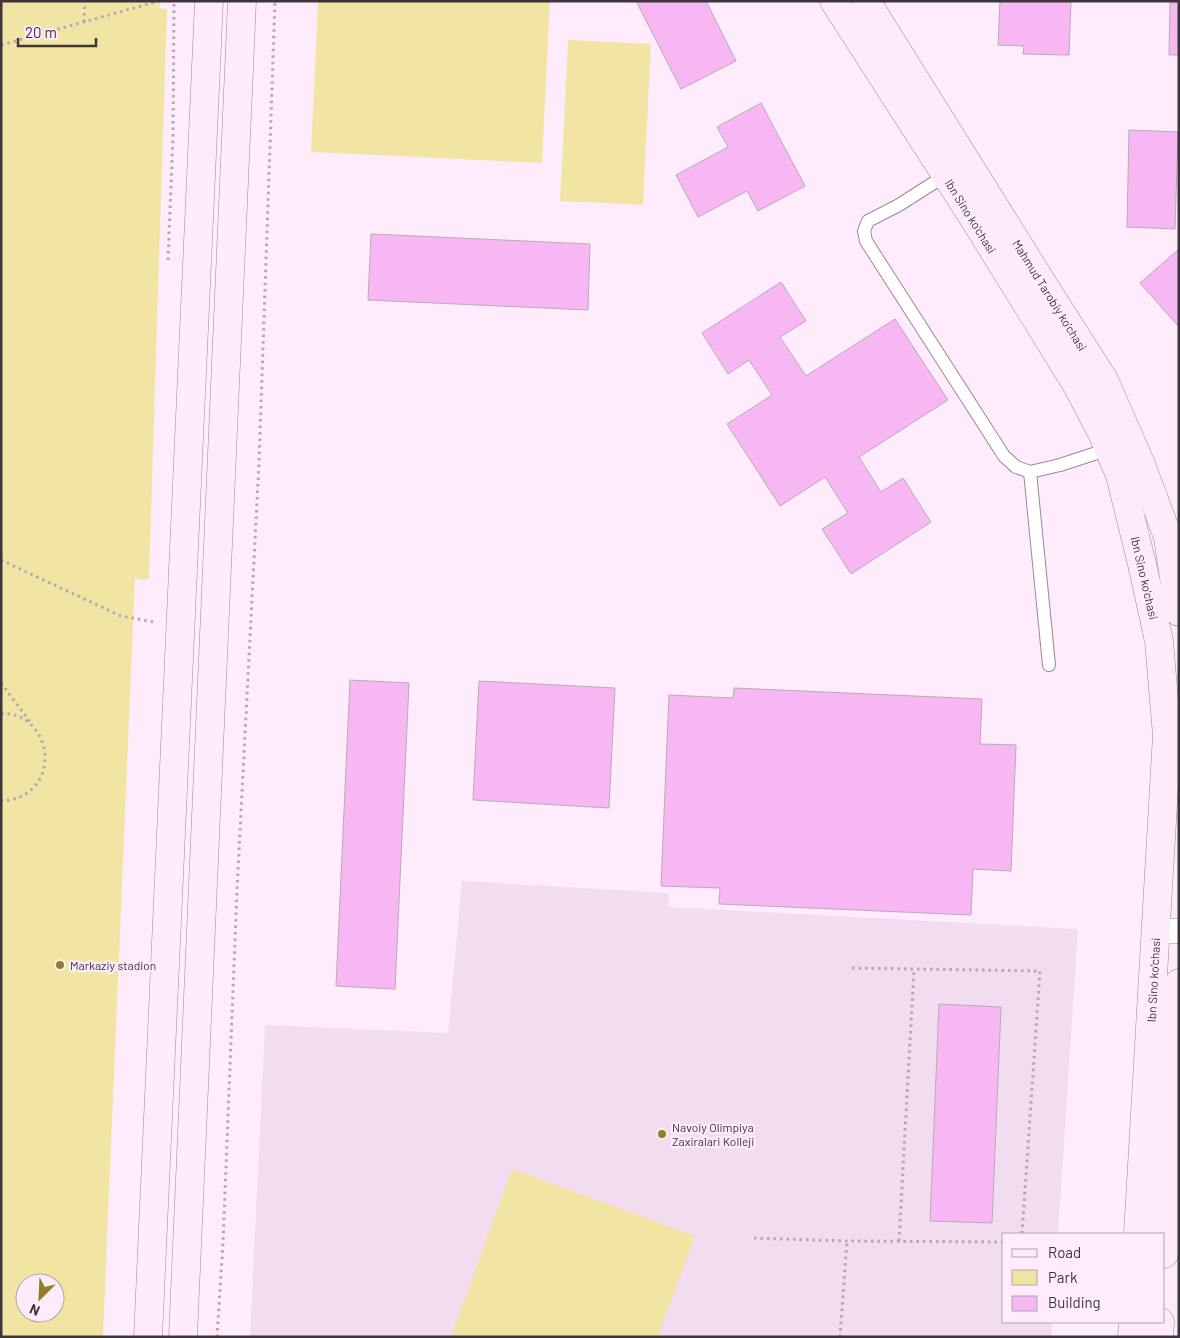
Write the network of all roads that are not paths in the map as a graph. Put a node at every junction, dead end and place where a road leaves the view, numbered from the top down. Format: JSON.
{"nodes":[{"id":1,"x":209,"y":1,"type":"edge"},
{"id":2,"x":242,"y":1,"type":"edge"},
{"id":3,"x":834,"y":1,"type":"edge"},
{"id":4,"x":866,"y":1,"type":"edge"},
{"id":5,"x":946,"y":176,"type":"junction"},
{"id":6,"x":1109,"y":449,"type":"junction"},
{"id":7,"x":1030,"y":472,"type":"junction"},
{"id":8,"x":1179,"y":612,"type":"edge"},
{"id":9,"x":181,"y":627,"type":"junction"},
{"id":10,"x":215,"y":627,"type":"junction"},
{"id":11,"x":1049,"y":664,"type":"dead end"},
{"id":12,"x":1167,"y":931,"type":"edge"},
{"id":13,"x":1179,"y":983,"type":"edge"},
{"id":14,"x":1138,"y":1233,"type":"edge"},
{"id":15,"x":1165,"y":1236,"type":"edge"},
{"id":16,"x":1133,"y":1323,"type":"edge"},
{"id":17,"x":1160,"y":1323,"type":"edge"},
{"id":18,"x":148,"y":1337,"type":"edge"},
{"id":19,"x":183,"y":1337,"type":"edge"},
{"id":20,"x":1132,"y":1337,"type":"edge"},
{"id":21,"x":1159,"y":1337,"type":"edge"}],
"edges":[{"from":1,"to":9,"type":"street"},
{"from":2,"to":10,"type":"street"},
{"from":3,"to":5,"type":"street","name":"Ibn Sino ko'chasi"},
{"from":4,"to":8,"type":"street","name":"Mahmud Tarobiy ko'chasi"},
{"from":5,"to":6,"type":"street","name":"Ibn Sino ko'chasi"},
{"from":5,"to":7,"type":"lane"},
{"from":6,"to":7,"type":"lane"},
{"from":6,"to":12,"type":"street","name":"Ibn Sino ko'chasi"},
{"from":7,"to":11,"type":"lane"},
{"from":9,"to":10,"type":"street"},
{"from":9,"to":18,"type":"street"},
{"from":10,"to":19,"type":"street"},
{"from":12,"to":14,"type":"street","name":"Ibn Sino ko'chasi"},
{"from":13,"to":15,"type":"street"},
{"from":16,"to":20,"type":"street"},
{"from":17,"to":21,"type":"street"}]}
